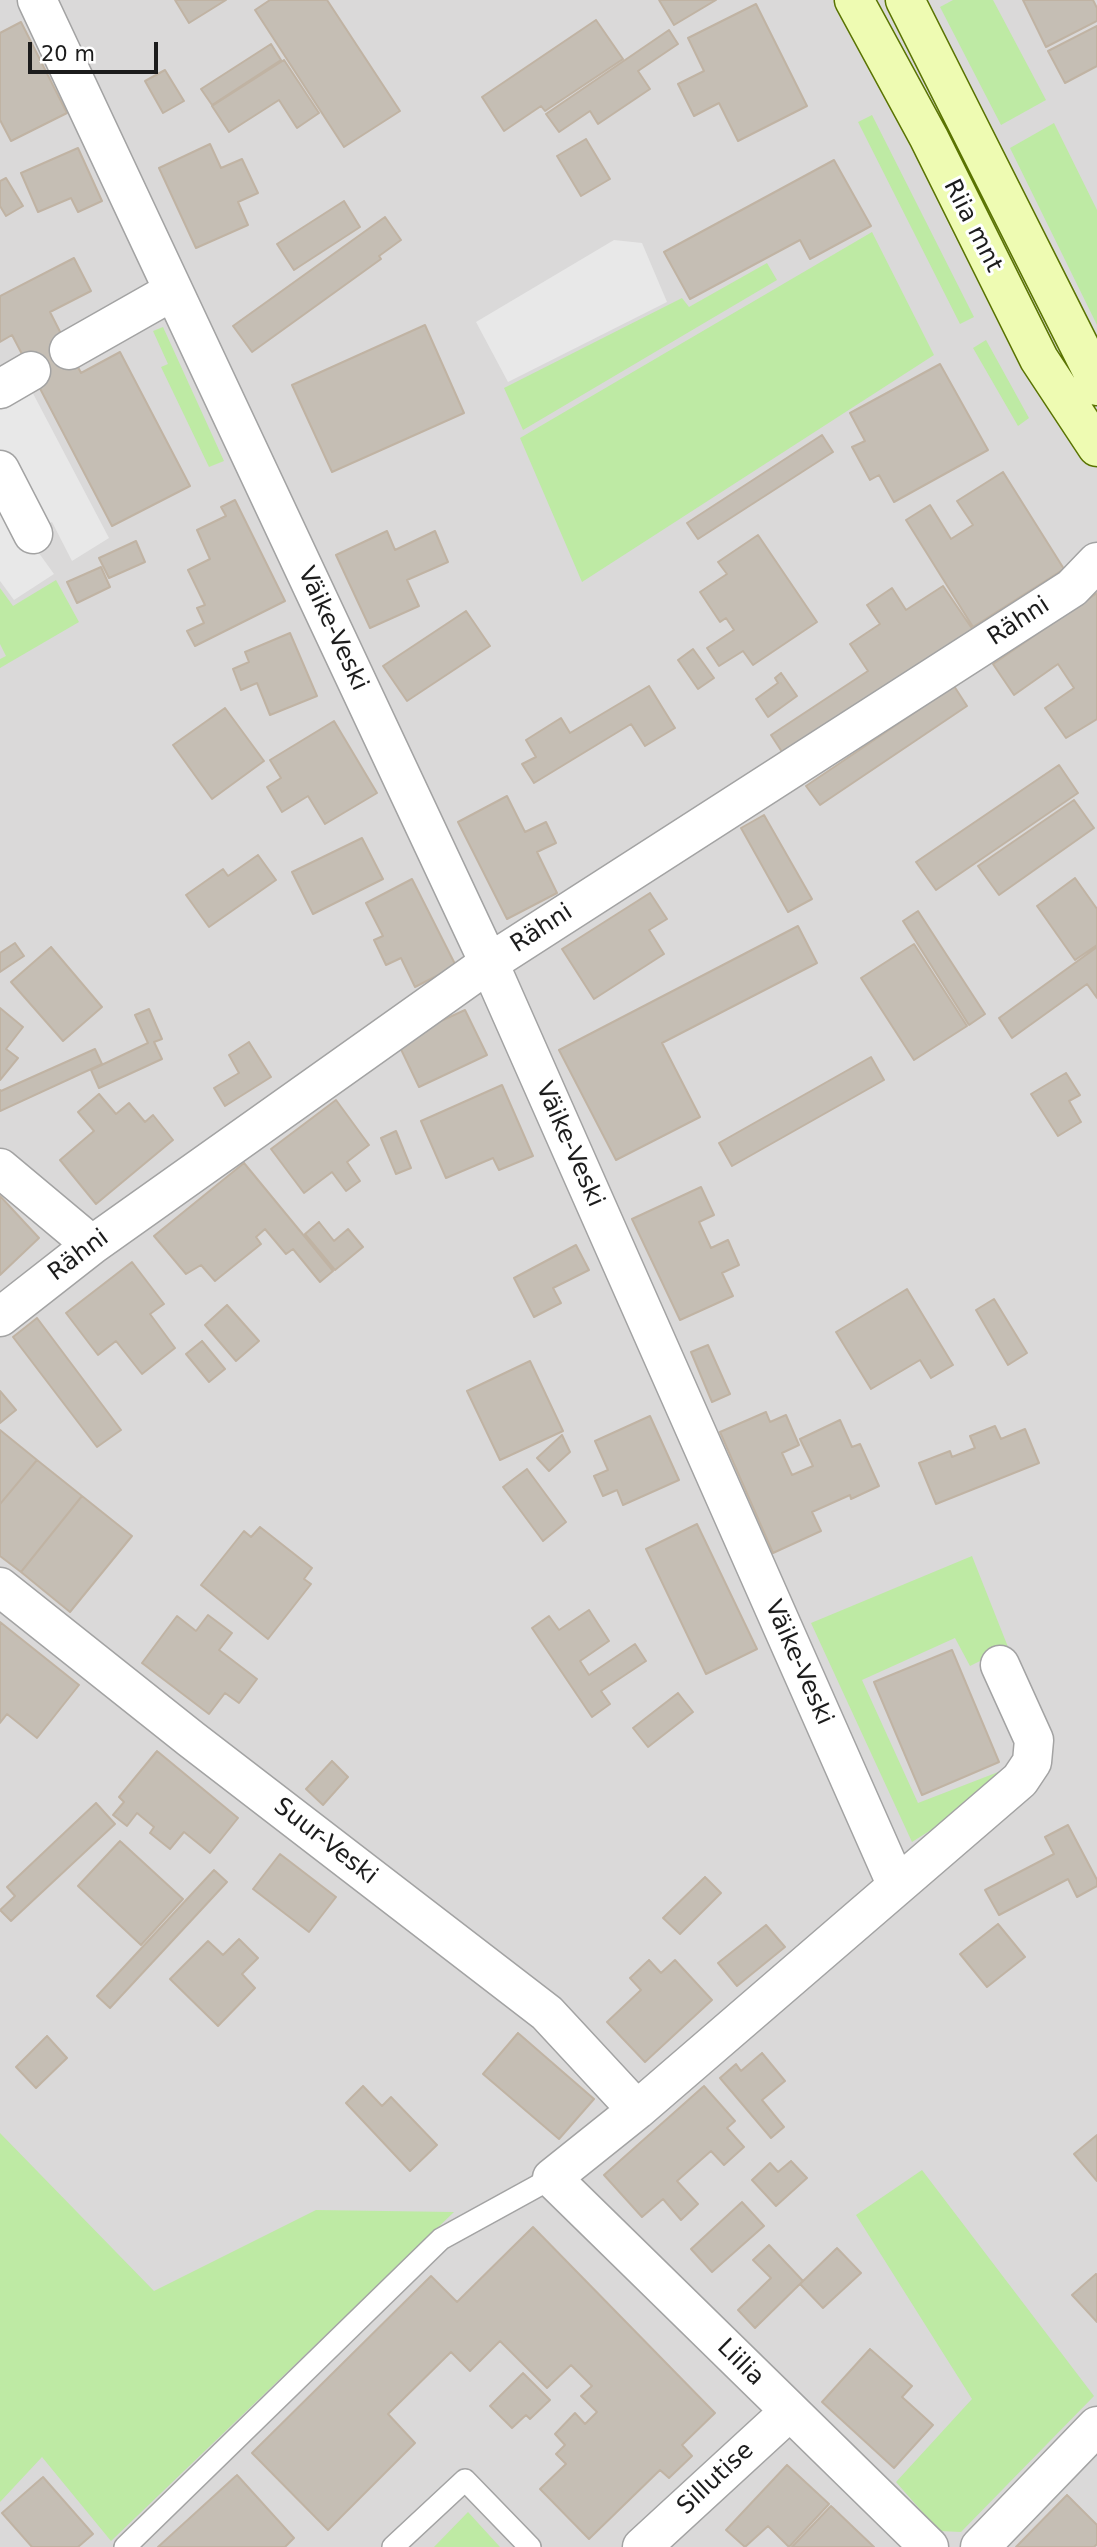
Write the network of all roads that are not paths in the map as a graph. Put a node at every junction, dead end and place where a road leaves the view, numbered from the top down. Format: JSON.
{"nodes":[{"id":1,"x":37,"y":0,"type":"edge"},
{"id":2,"x":854,"y":0,"type":"edge"},
{"id":3,"x":905,"y":0,"type":"edge"},
{"id":4,"x":173,"y":291,"type":"junction"},
{"id":5,"x":69,"y":350,"type":"dead end"},
{"id":6,"x":1097,"y":386,"type":"edge"},
{"id":7,"x":1097,"y":447,"type":"edge"},
{"id":8,"x":0,"y":470,"type":"edge"},
{"id":9,"x":33,"y":534,"type":"dead end"},
{"id":10,"x":1097,"y":562,"type":"edge"},
{"id":11,"x":489,"y":963,"type":"junction"},
{"id":12,"x":0,"y":1168,"type":"edge"},
{"id":13,"x":92,"y":1245,"type":"junction"},
{"id":14,"x":0,"y":1317,"type":"edge"},
{"id":15,"x":0,"y":1587,"type":"edge"},
{"id":16,"x":1000,"y":1665,"type":"dead end"},
{"id":17,"x":897,"y":1886,"type":"junction"},
{"id":18,"x":637,"y":2110,"type":"junction"},
{"id":19,"x":552,"y":2178,"type":"junction"},
{"id":20,"x":790,"y":2411,"type":"junction"},
{"id":21,"x":1097,"y":2426,"type":"edge"},
{"id":22,"x":125,"y":2547,"type":"edge"},
{"id":23,"x":393,"y":2547,"type":"edge"},
{"id":24,"x":530,"y":2547,"type":"edge"},
{"id":25,"x":642,"y":2547,"type":"edge"},
{"id":26,"x":929,"y":2547,"type":"edge"},
{"id":27,"x":980,"y":2547,"type":"edge"}],
"edges":[{"from":1,"to":4,"type":"street","name":"Väike-Veski"},
{"from":2,"to":7,"type":"main road","name":"Riia mnt"},
{"from":3,"to":6,"type":"main road","name":"Riia mnt"},
{"from":4,"to":5,"type":"street"},
{"from":4,"to":11,"type":"street","name":"Väike-Veski"},
{"from":8,"to":9,"type":"street"},
{"from":10,"to":11,"type":"street","name":"Rähni"},
{"from":11,"to":13,"type":"street","name":"Rähni"},
{"from":11,"to":17,"type":"street","name":"Väike-Veski"},
{"from":12,"to":13,"type":"street"},
{"from":13,"to":14,"type":"street","name":"Rähni"},
{"from":15,"to":18,"type":"street","name":"Suur-Veski"},
{"from":16,"to":17,"type":"street"},
{"from":17,"to":18,"type":"street"},
{"from":18,"to":19,"type":"street"},
{"from":19,"to":20,"type":"street","name":"Liilia"},
{"from":19,"to":22,"type":"lane"},
{"from":20,"to":25,"type":"street","name":"Sillutise"},
{"from":20,"to":26,"type":"street","name":"Liilia"},
{"from":21,"to":27,"type":"street"},
{"from":23,"to":24,"type":"lane"}]}
